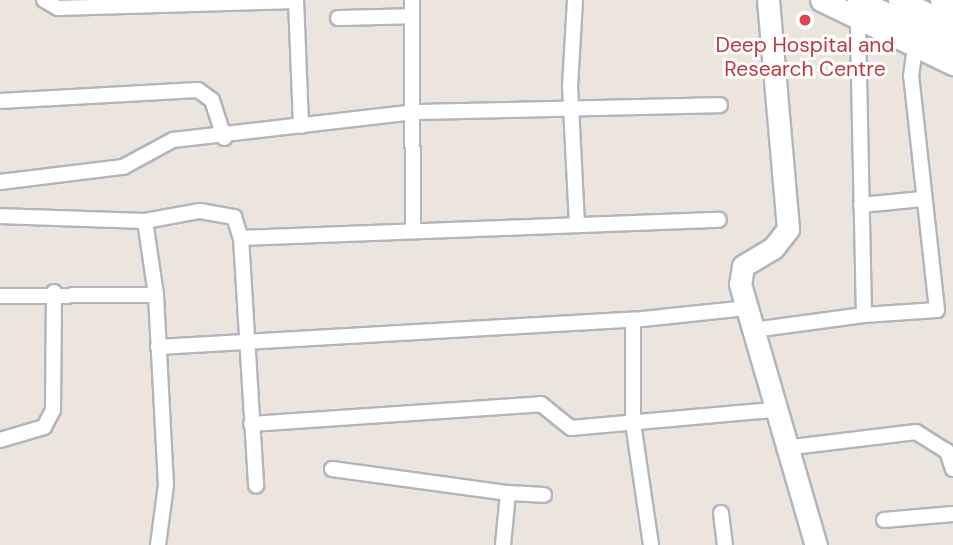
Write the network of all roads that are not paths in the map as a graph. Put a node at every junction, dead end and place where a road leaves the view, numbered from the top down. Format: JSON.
{"nodes":[{"id":1,"x":44,"y":0,"type":"edge"},
{"id":2,"x":296,"y":0,"type":"edge"},
{"id":3,"x":412,"y":0,"type":"edge"},
{"id":4,"x":575,"y":0,"type":"edge"},
{"id":5,"x":768,"y":0,"type":"edge"},
{"id":6,"x":821,"y":0,"type":"edge"},
{"id":7,"x":899,"y":0,"type":"edge"},
{"id":8,"x":941,"y":0,"type":"edge"},
{"id":9,"x":953,"y":6,"type":"edge"},
{"id":10,"x":858,"y":8,"type":"edge"},
{"id":11,"x":412,"y":16,"type":"junction"},
{"id":12,"x":338,"y":18,"type":"dead end"},
{"id":13,"x":953,"y":26,"type":"edge"},
{"id":14,"x":953,"y":45,"type":"edge"},
{"id":15,"x":915,"y":47,"type":"junction"},
{"id":16,"x":953,"y":64,"type":"edge"},
{"id":17,"x":0,"y":101,"type":"edge"},
{"id":18,"x":720,"y":105,"type":"dead end"},
{"id":19,"x":571,"y":110,"type":"junction"},
{"id":20,"x":416,"y":112,"type":"junction"},
{"id":21,"x":301,"y":126,"type":"junction"},
{"id":22,"x":224,"y":138,"type":"junction"},
{"id":23,"x":0,"y":182,"type":"edge"},
{"id":24,"x":923,"y":199,"type":"junction"},
{"id":25,"x":860,"y":205,"type":"junction"},
{"id":26,"x":0,"y":216,"type":"edge"},
{"id":27,"x":719,"y":220,"type":"dead end"},
{"id":28,"x":145,"y":221,"type":"junction"},
{"id":29,"x":577,"y":222,"type":"junction"},
{"id":30,"x":413,"y":230,"type":"junction"},
{"id":31,"x":241,"y":238,"type":"junction"},
{"id":32,"x":54,"y":292,"type":"junction"},
{"id":33,"x":156,"y":295,"type":"junction"},
{"id":34,"x":0,"y":296,"type":"edge"},
{"id":35,"x":748,"y":308,"type":"junction"},
{"id":36,"x":863,"y":315,"type":"junction"},
{"id":37,"x":633,"y":320,"type":"junction"},
{"id":38,"x":753,"y":330,"type":"junction"},
{"id":39,"x":245,"y":342,"type":"junction"},
{"id":40,"x":158,"y":347,"type":"junction"},
{"id":41,"x":773,"y":410,"type":"junction"},
{"id":42,"x":633,"y":423,"type":"junction"},
{"id":43,"x":251,"y":424,"type":"junction"},
{"id":44,"x":0,"y":440,"type":"edge"},
{"id":45,"x":784,"y":448,"type":"junction"},
{"id":46,"x":332,"y":469,"type":"dead end"},
{"id":47,"x":953,"y":469,"type":"edge"},
{"id":48,"x":256,"y":486,"type":"dead end"},
{"id":49,"x":508,"y":493,"type":"junction"},
{"id":50,"x":544,"y":495,"type":"dead end"},
{"id":51,"x":721,"y":513,"type":"dead end"},
{"id":52,"x":953,"y":514,"type":"edge"},
{"id":53,"x":884,"y":520,"type":"dead end"},
{"id":54,"x":158,"y":545,"type":"edge"},
{"id":55,"x":503,"y":545,"type":"edge"},
{"id":56,"x":651,"y":545,"type":"edge"},
{"id":57,"x":725,"y":545,"type":"edge"},
{"id":58,"x":816,"y":545,"type":"edge"}],
"edges":[{"from":1,"to":2,"type":"street"},
{"from":2,"to":21,"type":"street"},
{"from":3,"to":11,"type":"street"},
{"from":4,"to":19,"type":"street"},
{"from":5,"to":35,"type":"street"},
{"from":6,"to":10,"type":"street"},
{"from":7,"to":13,"type":"street"},
{"from":8,"to":9,"type":"street"},
{"from":10,"to":14,"type":"street"},
{"from":10,"to":15,"type":"street"},
{"from":10,"to":25,"type":"street"},
{"from":11,"to":12,"type":"street"},
{"from":11,"to":20,"type":"street"},
{"from":15,"to":16,"type":"street"},
{"from":15,"to":24,"type":"street"},
{"from":17,"to":22,"type":"street"},
{"from":18,"to":19,"type":"street"},
{"from":19,"to":20,"type":"street"},
{"from":19,"to":29,"type":"street"},
{"from":20,"to":21,"type":"street"},
{"from":20,"to":30,"type":"street"},
{"from":21,"to":22,"type":"street"},
{"from":22,"to":23,"type":"street"},
{"from":24,"to":25,"type":"street"},
{"from":24,"to":36,"type":"street"},
{"from":25,"to":36,"type":"street"},
{"from":26,"to":28,"type":"street"},
{"from":27,"to":29,"type":"street"},
{"from":28,"to":31,"type":"street"},
{"from":28,"to":33,"type":"street"},
{"from":29,"to":30,"type":"street"},
{"from":30,"to":31,"type":"street"},
{"from":31,"to":39,"type":"street"},
{"from":32,"to":33,"type":"street"},
{"from":32,"to":34,"type":"street"},
{"from":32,"to":44,"type":"street"},
{"from":33,"to":40,"type":"street"},
{"from":35,"to":37,"type":"street"},
{"from":35,"to":38,"type":"street"},
{"from":36,"to":38,"type":"street"},
{"from":37,"to":39,"type":"street"},
{"from":37,"to":42,"type":"street"},
{"from":38,"to":41,"type":"street"},
{"from":39,"to":40,"type":"street"},
{"from":39,"to":43,"type":"street"},
{"from":40,"to":54,"type":"street"},
{"from":41,"to":42,"type":"street"},
{"from":41,"to":45,"type":"street"},
{"from":42,"to":43,"type":"street"},
{"from":42,"to":56,"type":"street"},
{"from":43,"to":48,"type":"street"},
{"from":45,"to":47,"type":"street"},
{"from":45,"to":58,"type":"street"},
{"from":46,"to":49,"type":"street"},
{"from":49,"to":50,"type":"street"},
{"from":49,"to":55,"type":"street"},
{"from":51,"to":57,"type":"street"},
{"from":52,"to":53,"type":"street"}]}
